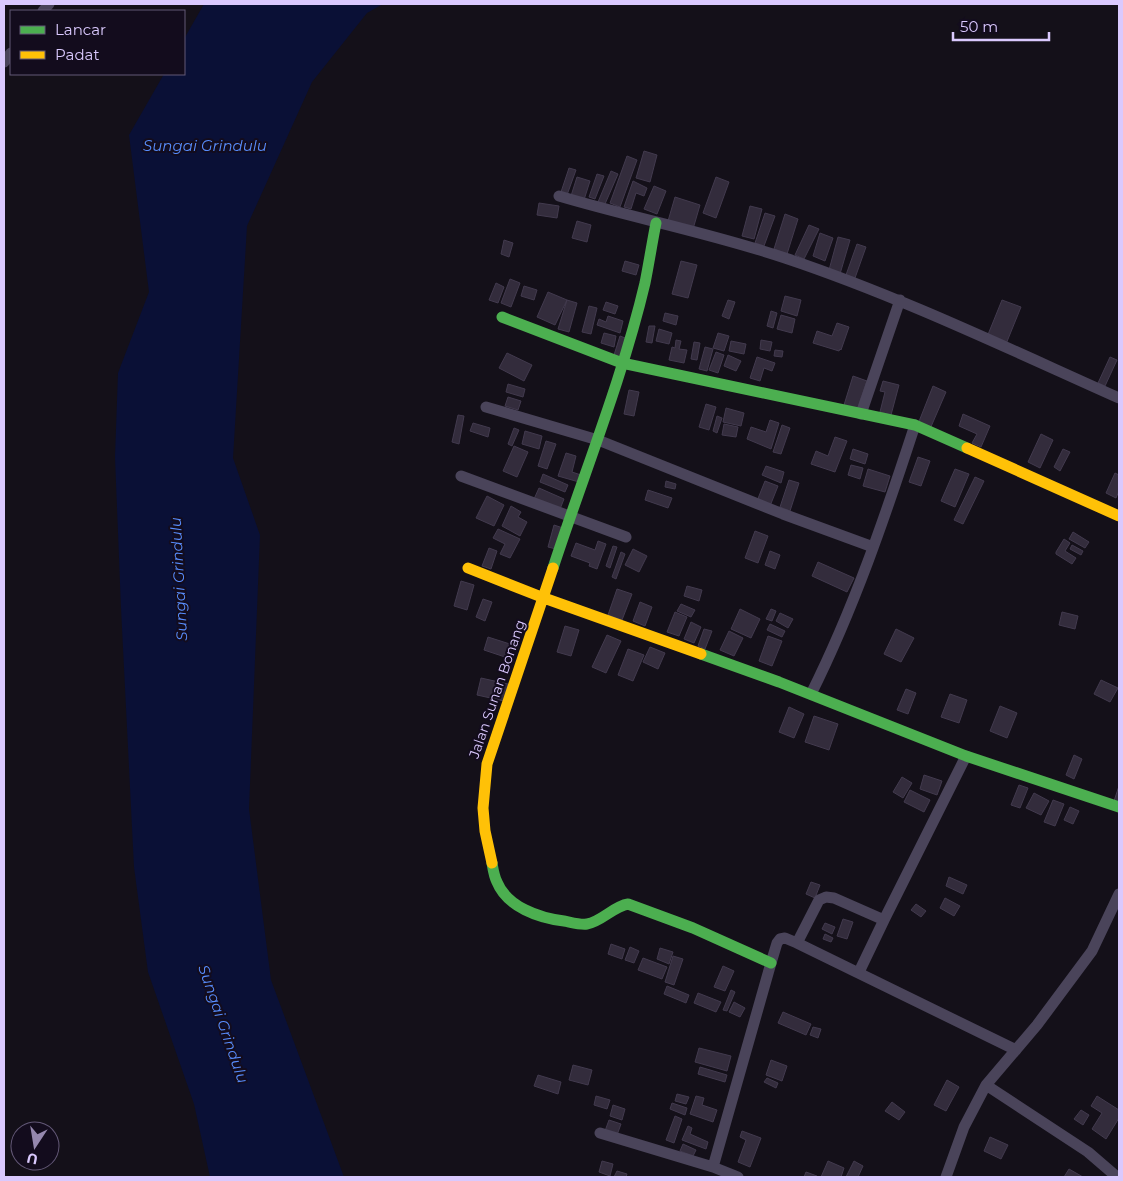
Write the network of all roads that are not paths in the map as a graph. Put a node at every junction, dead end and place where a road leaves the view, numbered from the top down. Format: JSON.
{"nodes":[{"id":1,"x":558,"y":196,"type":"dead end"},
{"id":2,"x":656,"y":223,"type":"junction"},
{"id":3,"x":900,"y":300,"type":"junction"},
{"id":4,"x":502,"y":316,"type":"dead end"},
{"id":5,"x":622,"y":363,"type":"junction"},
{"id":6,"x":1119,"y":398,"type":"edge"},
{"id":7,"x":486,"y":407,"type":"dead end"},
{"id":8,"x":861,"y":414,"type":"junction"},
{"id":9,"x":915,"y":425,"type":"junction"},
{"id":10,"x":598,"y":440,"type":"junction"},
{"id":11,"x":461,"y":476,"type":"dead end"},
{"id":12,"x":570,"y":516,"type":"junction"},
{"id":13,"x":1119,"y":516,"type":"edge"},
{"id":14,"x":626,"y":537,"type":"dead end"},
{"id":15,"x":873,"y":547,"type":"junction"},
{"id":16,"x":468,"y":568,"type":"dead end"},
{"id":17,"x":544,"y":598,"type":"junction"},
{"id":18,"x":811,"y":694,"type":"junction"},
{"id":19,"x":966,"y":756,"type":"junction"},
{"id":20,"x":1119,"y":808,"type":"edge"},
{"id":21,"x":1119,"y":894,"type":"edge"},
{"id":22,"x":884,"y":920,"type":"junction"},
{"id":23,"x":797,"y":943,"type":"junction"},
{"id":24,"x":771,"y":963,"type":"junction"},
{"id":25,"x":859,"y":972,"type":"junction"},
{"id":26,"x":1016,"y":1050,"type":"junction"},
{"id":27,"x":986,"y":1085,"type":"junction"},
{"id":28,"x":600,"y":1133,"type":"dead end"},
{"id":29,"x":713,"y":1167,"type":"junction"},
{"id":30,"x":738,"y":1177,"type":"edge"},
{"id":31,"x":946,"y":1177,"type":"edge"},
{"id":32,"x":1117,"y":1177,"type":"edge"}],
"edges":[{"from":1,"to":2,"type":"street"},
{"from":2,"to":3,"type":"street"},
{"from":2,"to":5,"type":"street","name":"Jalan Sunan Bonang"},
{"from":3,"to":6,"type":"street"},
{"from":3,"to":8,"type":"street"},
{"from":4,"to":5,"type":"street"},
{"from":5,"to":8,"type":"street"},
{"from":5,"to":10,"type":"street","name":"Jalan Sunan Bonang"},
{"from":7,"to":10,"type":"street"},
{"from":8,"to":9,"type":"street"},
{"from":9,"to":13,"type":"street"},
{"from":9,"to":15,"type":"street"},
{"from":10,"to":12,"type":"street","name":"Jalan Sunan Bonang"},
{"from":10,"to":15,"type":"street"},
{"from":11,"to":12,"type":"street"},
{"from":12,"to":14,"type":"street"},
{"from":12,"to":17,"type":"street","name":"Jalan Sunan Bonang"},
{"from":15,"to":18,"type":"street"},
{"from":16,"to":17,"type":"street"},
{"from":17,"to":18,"type":"street"},
{"from":17,"to":24,"type":"street","name":"Jalan Sunan Bonang"},
{"from":18,"to":19,"type":"street"},
{"from":19,"to":20,"type":"street"},
{"from":19,"to":22,"type":"street"},
{"from":21,"to":26,"type":"street"},
{"from":22,"to":23,"type":"street"},
{"from":22,"to":25,"type":"street"},
{"from":23,"to":24,"type":"street"},
{"from":23,"to":25,"type":"street"},
{"from":24,"to":29,"type":"street"},
{"from":25,"to":26,"type":"street"},
{"from":26,"to":27,"type":"street"},
{"from":27,"to":31,"type":"street"},
{"from":27,"to":32,"type":"street"},
{"from":28,"to":29,"type":"street"},
{"from":29,"to":30,"type":"street"}]}
